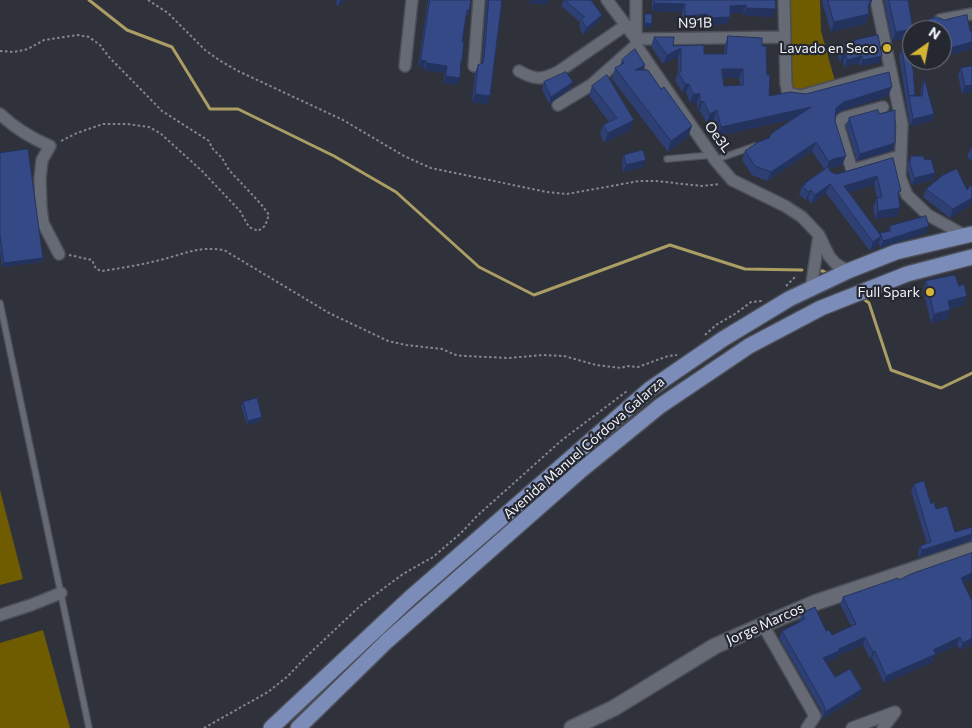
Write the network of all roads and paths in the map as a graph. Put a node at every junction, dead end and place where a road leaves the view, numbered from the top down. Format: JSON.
{"nodes":[{"id":1,"x":148,"y":0,"type":"edge"},
{"id":2,"x":412,"y":0,"type":"edge"},
{"id":3,"x":479,"y":0,"type":"edge"},
{"id":4,"x":607,"y":0,"type":"edge"},
{"id":5,"x":636,"y":0,"type":"edge"},
{"id":6,"x":784,"y":0,"type":"edge"},
{"id":7,"x":876,"y":0,"type":"edge"},
{"id":8,"x":972,"y":14,"type":"edge"},
{"id":9,"x":940,"y":20,"type":"edge"},
{"id":10,"x":626,"y":25,"type":"junction"},
{"id":11,"x":785,"y":37,"type":"junction"},
{"id":12,"x":636,"y":42,"type":"junction"},
{"id":13,"x":0,"y":51,"type":"edge"},
{"id":14,"x":405,"y":66,"type":"dead end"},
{"id":15,"x":474,"y":66,"type":"dead end"},
{"id":16,"x":891,"y":70,"type":"junction"},
{"id":17,"x":520,"y":71,"type":"dead end"},
{"id":18,"x":558,"y":105,"type":"dead end"},
{"id":19,"x":883,"y":108,"type":"dead end"},
{"id":20,"x":0,"y":114,"type":"edge"},
{"id":21,"x":764,"y":143,"type":"edge"},
{"id":22,"x":50,"y":146,"type":"junction"},
{"id":23,"x":900,"y":156,"type":"junction"},
{"id":24,"x":713,"y":157,"type":"junction"},
{"id":25,"x":667,"y":159,"type":"dead end"},
{"id":26,"x":852,"y":170,"type":"junction"},
{"id":27,"x":839,"y":173,"type":"edge"},
{"id":28,"x":732,"y":180,"type":"junction"},
{"id":29,"x":968,"y":234,"type":"edge"},
{"id":30,"x":819,"y":235,"type":"junction"},
{"id":31,"x":59,"y":254,"type":"joint"},
{"id":32,"x":972,"y":257,"type":"edge"},
{"id":33,"x":848,"y":271,"type":"junction"},
{"id":34,"x":795,"y":277,"type":"dead end"},
{"id":35,"x":785,"y":287,"type":"dead end"},
{"id":36,"x":811,"y":289,"type":"junction"},
{"id":37,"x":764,"y":300,"type":"dead end"},
{"id":38,"x":0,"y":303,"type":"edge"},
{"id":39,"x":700,"y":340,"type":"dead end"},
{"id":40,"x":672,"y":359,"type":"dead end"},
{"id":41,"x":628,"y":390,"type":"dead end"},
{"id":42,"x":972,"y":550,"type":"edge"},
{"id":43,"x":61,"y":593,"type":"junction"},
{"id":44,"x":410,"y":598,"type":"junction"},
{"id":45,"x":422,"y":611,"type":"junction"},
{"id":46,"x":0,"y":615,"type":"edge"},
{"id":47,"x":762,"y":625,"type":"junction"},
{"id":48,"x":90,"y":728,"type":"edge"},
{"id":49,"x":204,"y":728,"type":"edge"},
{"id":50,"x":271,"y":728,"type":"edge"},
{"id":51,"x":298,"y":728,"type":"edge"},
{"id":52,"x":572,"y":728,"type":"edge"},
{"id":53,"x":807,"y":728,"type":"edge"},
{"id":54,"x":852,"y":728,"type":"edge"},
{"id":55,"x":884,"y":728,"type":"edge"}],
"edges":[{"from":1,"to":28,"type":"path"},
{"from":2,"to":14,"type":"street"},
{"from":3,"to":15,"type":"street"},
{"from":4,"to":10,"type":"street","name":"Oe3L"},
{"from":5,"to":12,"type":"street"},
{"from":6,"to":11,"type":"street"},
{"from":7,"to":16,"type":"street"},
{"from":8,"to":9,"type":"street"},
{"from":10,"to":12,"type":"street","name":"Oe3L"},
{"from":10,"to":17,"type":"street"},
{"from":11,"to":12,"type":"street","name":"N91B"},
{"from":11,"to":16,"type":"street"},
{"from":12,"to":18,"type":"street"},
{"from":12,"to":24,"type":"street","name":"Oe3L"},
{"from":13,"to":22,"type":"path"},
{"from":16,"to":23,"type":"street"},
{"from":19,"to":26,"type":"street"},
{"from":20,"to":22,"type":"street"},
{"from":21,"to":24,"type":"lane"},
{"from":22,"to":31,"type":"street"},
{"from":23,"to":26,"type":"street"},
{"from":23,"to":29,"type":"street"},
{"from":24,"to":25,"type":"lane"},
{"from":24,"to":28,"type":"street","name":"Oe3L"},
{"from":26,"to":27,"type":"street"},
{"from":28,"to":30,"type":"street","name":"Oe3L"},
{"from":29,"to":33,"type":"main road","name":"Avenida Manuel Córdova Galarza"},
{"from":30,"to":33,"type":"street","name":"Oe3L"},
{"from":30,"to":36,"type":"street"},
{"from":31,"to":40,"type":"path"},
{"from":32,"to":45,"type":"main road","name":"Avenida Manuel Córdova Galarza"},
{"from":33,"to":36,"type":"main road","name":"Avenida Manuel Córdova Galarza"},
{"from":34,"to":35,"type":"path"},
{"from":36,"to":44,"type":"main road","name":"Avenida Manuel Córdova Galarza"},
{"from":37,"to":39,"type":"path"},
{"from":38,"to":43,"type":"lane"},
{"from":41,"to":49,"type":"path"},
{"from":42,"to":47,"type":"main road","name":"Jorge Marcos"},
{"from":43,"to":46,"type":"street"},
{"from":43,"to":48,"type":"lane"},
{"from":44,"to":45,"type":"main road"},
{"from":44,"to":50,"type":"main road","name":"Avenida Manuel Córdova Galarza"},
{"from":45,"to":51,"type":"main road","name":"Avenida Manuel Córdova Galarza"},
{"from":47,"to":52,"type":"main road","name":"Jorge Marcos"},
{"from":47,"to":53,"type":"street"},
{"from":54,"to":55,"type":"street"}]}
